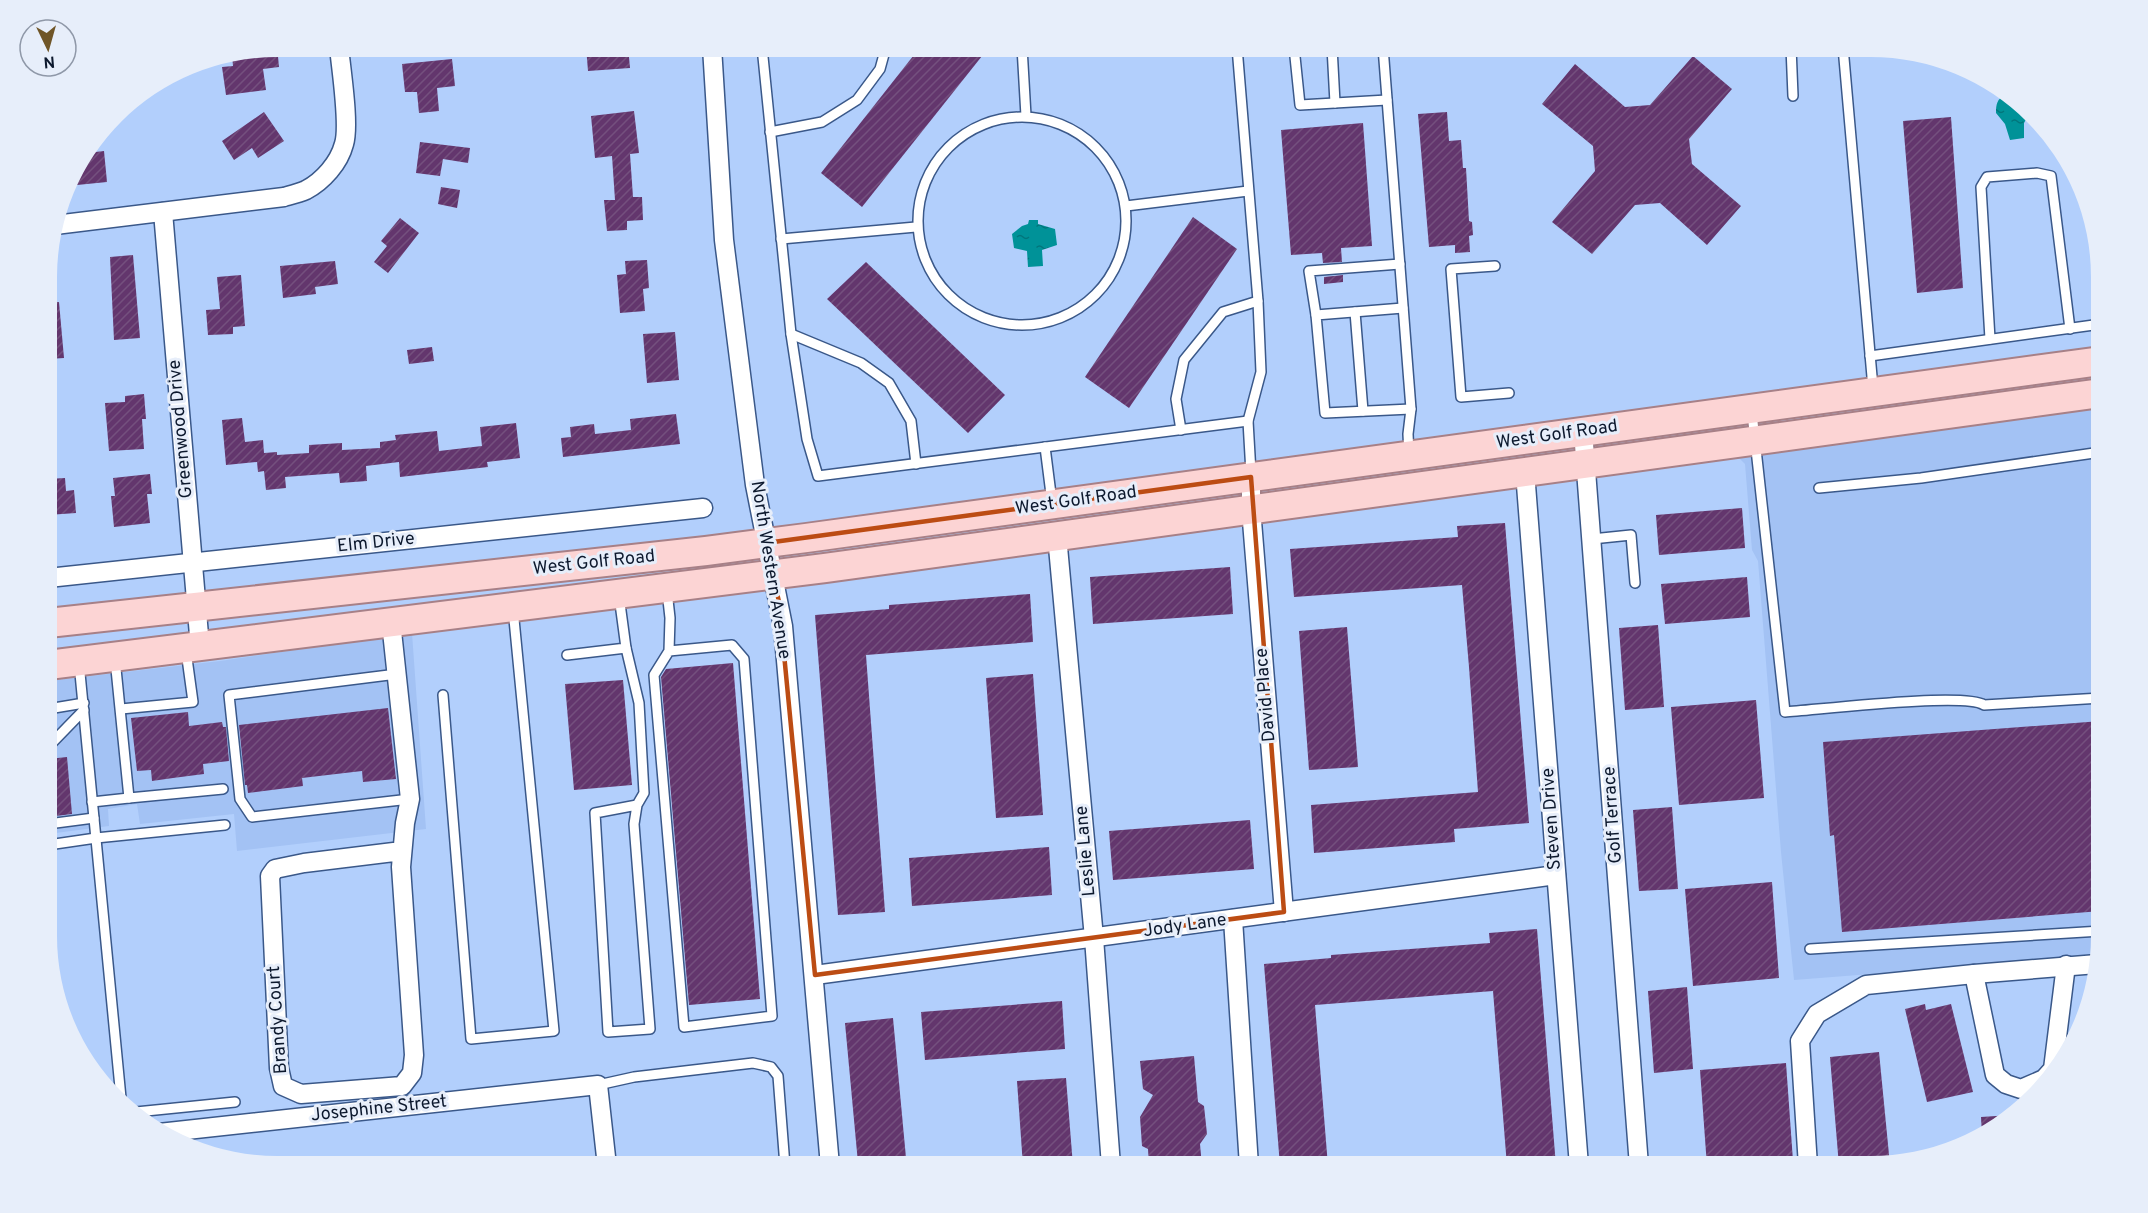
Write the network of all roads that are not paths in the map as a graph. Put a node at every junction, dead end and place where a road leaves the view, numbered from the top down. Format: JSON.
{"nodes":[{"id":1,"x":340,"y":57,"type":"edge"},
{"id":2,"x":713,"y":57,"type":"edge"},
{"id":3,"x":763,"y":57,"type":"edge"},
{"id":4,"x":883,"y":57,"type":"edge"},
{"id":5,"x":1023,"y":57,"type":"edge"},
{"id":6,"x":1238,"y":57,"type":"edge"},
{"id":7,"x":1295,"y":57,"type":"edge"},
{"id":8,"x":1333,"y":57,"type":"edge"},
{"id":9,"x":1384,"y":57,"type":"edge"},
{"id":10,"x":1791,"y":57,"type":"edge"},
{"id":11,"x":1844,"y":57,"type":"edge"},
{"id":12,"x":1793,"y":96,"type":"dead end"},
{"id":13,"x":1387,"y":99,"type":"junction"},
{"id":14,"x":1335,"y":103,"type":"junction"},
{"id":15,"x":1026,"y":116,"type":"junction"},
{"id":16,"x":770,"y":132,"type":"junction"},
{"id":17,"x":1248,"y":190,"type":"junction"},
{"id":18,"x":1126,"y":206,"type":"junction"},
{"id":19,"x":163,"y":212,"type":"junction"},
{"id":20,"x":63,"y":224,"type":"edge"},
{"id":21,"x":916,"y":228,"type":"junction"},
{"id":22,"x":782,"y":239,"type":"junction"},
{"id":23,"x":1400,"y":264,"type":"junction"},
{"id":24,"x":1495,"y":266,"type":"dead end"},
{"id":25,"x":1258,"y":301,"type":"junction"},
{"id":26,"x":1403,"y":308,"type":"junction"},
{"id":27,"x":1355,"y":312,"type":"junction"},
{"id":28,"x":1316,"y":315,"type":"junction"},
{"id":29,"x":2091,"y":325,"type":"edge"},
{"id":30,"x":2070,"y":328,"type":"junction"},
{"id":31,"x":791,"y":334,"type":"junction"},
{"id":32,"x":1990,"y":339,"type":"junction"},
{"id":33,"x":1870,"y":356,"type":"junction"},
{"id":34,"x":2091,"y":362,"type":"edge"},
{"id":35,"x":1874,"y":392,"type":"junction"},
{"id":36,"x":1509,"y":393,"type":"dead end"},
{"id":37,"x":2091,"y":394,"type":"edge"},
{"id":38,"x":1752,"y":408,"type":"junction"},
{"id":39,"x":1411,"y":409,"type":"junction"},
{"id":40,"x":1363,"y":411,"type":"junction"},
{"id":41,"x":1248,"y":421,"type":"junction"},
{"id":42,"x":1181,"y":430,"type":"junction"},
{"id":43,"x":1583,"y":431,"type":"junction"},
{"id":44,"x":1755,"y":440,"type":"junction"},
{"id":45,"x":1045,"y":447,"type":"junction"},
{"id":46,"x":2091,"y":453,"type":"edge"},
{"id":47,"x":1409,"y":456,"type":"junction"},
{"id":48,"x":1586,"y":463,"type":"junction"},
{"id":49,"x":916,"y":464,"type":"junction"},
{"id":50,"x":1526,"y":471,"type":"junction"},
{"id":51,"x":1251,"y":477,"type":"junction"},
{"id":52,"x":1819,"y":488,"type":"dead end"},
{"id":53,"x":1052,"y":504,"type":"junction"},
{"id":54,"x":704,"y":508,"type":"dead end"},
{"id":55,"x":1251,"y":509,"type":"junction"},
{"id":56,"x":1057,"y":536,"type":"junction"},
{"id":57,"x":1592,"y":539,"type":"junction"},
{"id":58,"x":766,"y":543,"type":"junction"},
{"id":59,"x":193,"y":562,"type":"junction"},
{"id":60,"x":773,"y":575,"type":"junction"},
{"id":61,"x":57,"y":577,"type":"edge"},
{"id":62,"x":1635,"y":583,"type":"dead end"},
{"id":63,"x":667,"y":588,"type":"junction"},
{"id":64,"x":619,"y":593,"type":"junction"},
{"id":65,"x":197,"y":606,"type":"junction"},
{"id":66,"x":513,"y":606,"type":"junction"},
{"id":67,"x":57,"y":622,"type":"edge"},
{"id":68,"x":391,"y":622,"type":"junction"},
{"id":69,"x":193,"y":647,"type":"junction"},
{"id":70,"x":626,"y":648,"type":"junction"},
{"id":71,"x":669,"y":651,"type":"junction"},
{"id":72,"x":567,"y":655,"type":"dead end"},
{"id":73,"x":115,"y":657,"type":"junction"},
{"id":74,"x":79,"y":661,"type":"junction"},
{"id":75,"x":57,"y":664,"type":"edge"},
{"id":76,"x":397,"y":674,"type":"junction"},
{"id":77,"x":443,"y":695,"type":"dead end"},
{"id":78,"x":2091,"y":699,"type":"edge"},
{"id":79,"x":84,"y":706,"type":"junction"},
{"id":80,"x":57,"y":708,"type":"edge"},
{"id":81,"x":121,"y":709,"type":"junction"},
{"id":82,"x":57,"y":737,"type":"edge"},
{"id":83,"x":223,"y":789,"type":"dead end"},
{"id":84,"x":129,"y":798,"type":"junction"},
{"id":85,"x":410,"y":799,"type":"junction"},
{"id":86,"x":92,"y":802,"type":"junction"},
{"id":87,"x":637,"y":805,"type":"junction"},
{"id":88,"x":94,"y":819,"type":"junction"},
{"id":89,"x":57,"y":823,"type":"edge"},
{"id":90,"x":225,"y":825,"type":"dead end"},
{"id":91,"x":96,"y":837,"type":"junction"},
{"id":92,"x":57,"y":843,"type":"edge"},
{"id":93,"x":402,"y":851,"type":"junction"},
{"id":94,"x":1556,"y":875,"type":"junction"},
{"id":95,"x":1284,"y":912,"type":"junction"},
{"id":96,"x":1233,"y":919,"type":"junction"},
{"id":97,"x":2091,"y":932,"type":"edge"},
{"id":98,"x":1094,"y":938,"type":"junction"},
{"id":99,"x":1810,"y":949,"type":"dead end"},
{"id":100,"x":2089,"y":964,"type":"edge"},
{"id":101,"x":2067,"y":965,"type":"junction"},
{"id":102,"x":1974,"y":974,"type":"junction"},
{"id":103,"x":815,"y":975,"type":"junction"},
{"id":104,"x":2055,"y":1057,"type":"edge"},
{"id":105,"x":2034,"y":1083,"type":"edge"},
{"id":106,"x":598,"y":1085,"type":"junction"},
{"id":107,"x":120,"y":1091,"type":"edge"},
{"id":108,"x":235,"y":1102,"type":"dead end"},
{"id":109,"x":143,"y":1111,"type":"edge"},
{"id":110,"x":176,"y":1131,"type":"edge"},
{"id":111,"x":606,"y":1156,"type":"edge"},
{"id":112,"x":784,"y":1156,"type":"edge"},
{"id":113,"x":829,"y":1156,"type":"edge"},
{"id":114,"x":1110,"y":1156,"type":"edge"},
{"id":115,"x":1249,"y":1156,"type":"edge"},
{"id":116,"x":1578,"y":1156,"type":"edge"},
{"id":117,"x":1639,"y":1156,"type":"edge"},
{"id":118,"x":1807,"y":1156,"type":"edge"}],
"edges":[{"from":1,"to":19,"type":"street"},
{"from":2,"to":58,"type":"street","name":"North Western Avenue"},
{"from":3,"to":16,"type":"lane"},
{"from":4,"to":16,"type":"lane"},
{"from":5,"to":15,"type":"lane"},
{"from":6,"to":17,"type":"lane"},
{"from":7,"to":14,"type":"lane"},
{"from":8,"to":14,"type":"lane"},
{"from":9,"to":13,"type":"lane"},
{"from":10,"to":12,"type":"lane"},
{"from":11,"to":33,"type":"lane"},
{"from":13,"to":14,"type":"lane"},
{"from":13,"to":23,"type":"lane"},
{"from":15,"to":18,"type":"lane"},
{"from":15,"to":21,"type":"lane"},
{"from":16,"to":22,"type":"lane"},
{"from":17,"to":18,"type":"lane"},
{"from":17,"to":25,"type":"lane"},
{"from":18,"to":21,"type":"lane"},
{"from":19,"to":20,"type":"street"},
{"from":19,"to":59,"type":"street","name":"Greenwood Drive"},
{"from":21,"to":22,"type":"lane"},
{"from":22,"to":31,"type":"lane"},
{"from":23,"to":26,"type":"lane"},
{"from":23,"to":28,"type":"lane"},
{"from":24,"to":36,"type":"lane"},
{"from":25,"to":41,"type":"lane"},
{"from":25,"to":42,"type":"lane"},
{"from":26,"to":27,"type":"lane"},
{"from":26,"to":39,"type":"lane"},
{"from":27,"to":28,"type":"lane"},
{"from":27,"to":40,"type":"lane"},
{"from":28,"to":40,"type":"lane"},
{"from":29,"to":30,"type":"lane"},
{"from":30,"to":32,"type":"lane"},
{"from":30,"to":32,"type":"lane"},
{"from":31,"to":49,"type":"lane"},
{"from":31,"to":49,"type":"lane"},
{"from":32,"to":33,"type":"lane"},
{"from":33,"to":35,"type":"lane"},
{"from":34,"to":35,"type":"main road","name":"West Golf Road"},
{"from":35,"to":38,"type":"main road","name":"West Golf Road"},
{"from":37,"to":44,"type":"main road","name":"West Golf Road"},
{"from":38,"to":43,"type":"main road","name":"West Golf Road"},
{"from":38,"to":44,"type":"lane"},
{"from":39,"to":40,"type":"lane"},
{"from":39,"to":47,"type":"lane"},
{"from":41,"to":42,"type":"lane"},
{"from":41,"to":51,"type":"lane"},
{"from":42,"to":45,"type":"lane"},
{"from":43,"to":47,"type":"main road","name":"West Golf Road"},
{"from":43,"to":48,"type":"street","name":"Golf Terrace"},
{"from":44,"to":48,"type":"main road","name":"West Golf Road"},
{"from":44,"to":78,"type":"lane"},
{"from":45,"to":49,"type":"lane"},
{"from":45,"to":53,"type":"lane"},
{"from":46,"to":52,"type":"lane"},
{"from":47,"to":51,"type":"main road","name":"West Golf Road"},
{"from":48,"to":50,"type":"main road","name":"West Golf Road"},
{"from":48,"to":57,"type":"street","name":"Golf Terrace"},
{"from":50,"to":55,"type":"main road","name":"West Golf Road"},
{"from":50,"to":94,"type":"street","name":"Steven Drive"},
{"from":51,"to":53,"type":"main road","name":"West Golf Road"},
{"from":51,"to":55,"type":"street","name":"David Place"},
{"from":53,"to":58,"type":"main road","name":"West Golf Road"},
{"from":54,"to":59,"type":"street","name":"Elm Drive"},
{"from":55,"to":56,"type":"main road","name":"West Golf Road"},
{"from":55,"to":95,"type":"street","name":"David Place"},
{"from":56,"to":60,"type":"main road","name":"West Golf Road"},
{"from":56,"to":98,"type":"street","name":"Leslie Lane"},
{"from":57,"to":62,"type":"lane"},
{"from":57,"to":117,"type":"street","name":"Golf Terrace"},
{"from":58,"to":60,"type":"street","name":"North Western Avenue"},
{"from":58,"to":65,"type":"main road","name":"West Golf Road"},
{"from":59,"to":61,"type":"street","name":"Elm Drive"},
{"from":59,"to":65,"type":"street","name":"Greenwood Drive"},
{"from":60,"to":63,"type":"main road","name":"West Golf Road"},
{"from":60,"to":103,"type":"street","name":"North Western Avenue"},
{"from":63,"to":64,"type":"main road","name":"West Golf Road"},
{"from":63,"to":71,"type":"lane"},
{"from":64,"to":66,"type":"main road","name":"West Golf Road"},
{"from":64,"to":70,"type":"lane"},
{"from":65,"to":67,"type":"main road","name":"West Golf Road"},
{"from":65,"to":69,"type":"street","name":"Greenwood Drive"},
{"from":66,"to":68,"type":"main road","name":"West Golf Road"},
{"from":66,"to":77,"type":"lane"},
{"from":68,"to":69,"type":"main road","name":"West Golf Road"},
{"from":68,"to":76,"type":"street","name":"Brandy Court"},
{"from":69,"to":73,"type":"main road","name":"West Golf Road"},
{"from":69,"to":81,"type":"lane"},
{"from":70,"to":72,"type":"lane"},
{"from":70,"to":87,"type":"lane"},
{"from":71,"to":71,"type":"lane"},
{"from":73,"to":74,"type":"main road","name":"West Golf Road"},
{"from":73,"to":81,"type":"lane"},
{"from":74,"to":75,"type":"main road","name":"West Golf Road"},
{"from":74,"to":79,"type":"lane"},
{"from":76,"to":85,"type":"street","name":"Brandy Court"},
{"from":76,"to":85,"type":"lane"},
{"from":79,"to":80,"type":"lane"},
{"from":79,"to":82,"type":"lane"},
{"from":79,"to":86,"type":"lane"},
{"from":81,"to":84,"type":"lane"},
{"from":83,"to":84,"type":"lane"},
{"from":84,"to":86,"type":"lane"},
{"from":85,"to":93,"type":"street","name":"Brandy Court"},
{"from":86,"to":88,"type":"lane"},
{"from":87,"to":87,"type":"lane"},
{"from":88,"to":89,"type":"lane"},
{"from":88,"to":91,"type":"lane"},
{"from":90,"to":91,"type":"lane"},
{"from":91,"to":92,"type":"lane"},
{"from":91,"to":107,"type":"lane"},
{"from":93,"to":93,"type":"street","name":"Brandy Court"},
{"from":94,"to":95,"type":"street","name":"Jody Lane"},
{"from":94,"to":116,"type":"street","name":"Steven Drive"},
{"from":95,"to":96,"type":"street","name":"Jody Lane"},
{"from":96,"to":98,"type":"street","name":"Jody Lane"},
{"from":96,"to":115,"type":"street"},
{"from":97,"to":99,"type":"lane"},
{"from":98,"to":103,"type":"street","name":"Jody Lane"},
{"from":98,"to":114,"type":"street","name":"Leslie Lane"},
{"from":100,"to":101,"type":"street"},
{"from":101,"to":102,"type":"street"},
{"from":101,"to":104,"type":"street"},
{"from":102,"to":105,"type":"street"},
{"from":102,"to":118,"type":"street"},
{"from":103,"to":113,"type":"street","name":"North Western Avenue"},
{"from":106,"to":110,"type":"street","name":"Josephine Street"},
{"from":106,"to":111,"type":"street"},
{"from":106,"to":112,"type":"lane"},
{"from":108,"to":109,"type":"lane"}]}
